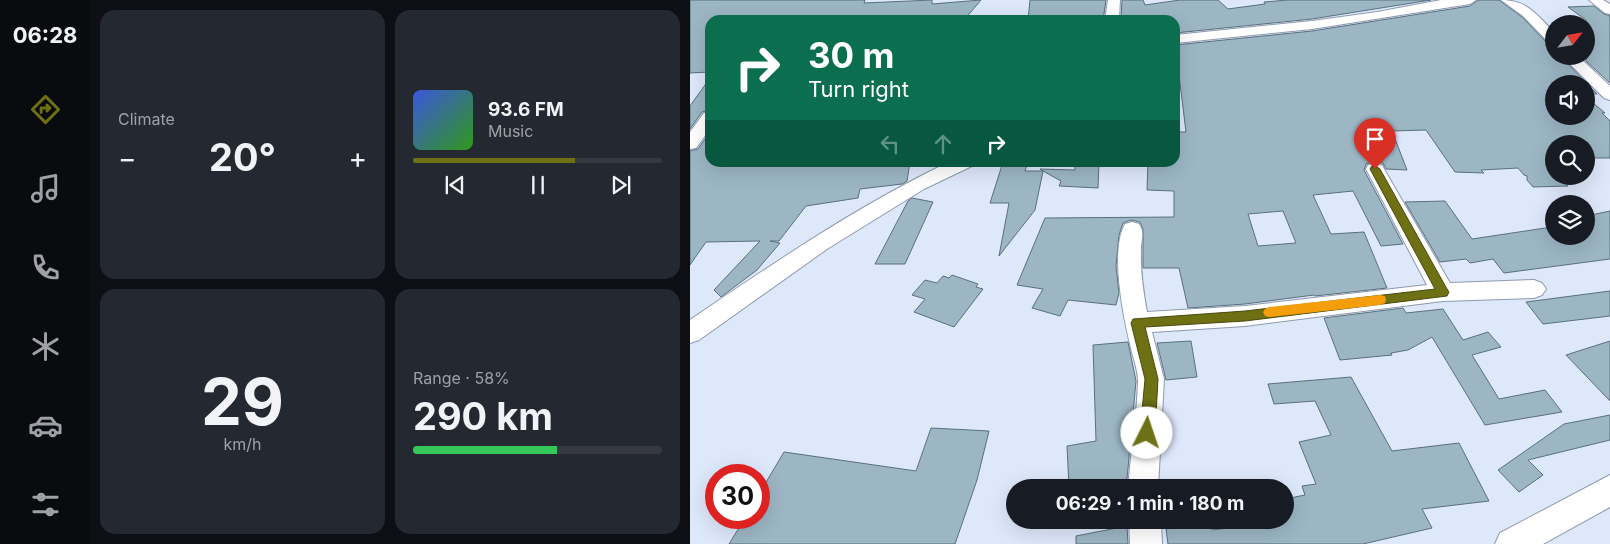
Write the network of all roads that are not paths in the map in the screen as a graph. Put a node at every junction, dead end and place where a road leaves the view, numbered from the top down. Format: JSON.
{"nodes":[{"id":1,"x":1114,"y":0,"type":"edge"},
{"id":2,"x":1470,"y":0,"type":"edge"},
{"id":3,"x":1507,"y":0,"type":"edge"},
{"id":4,"x":1595,"y":0,"type":"edge"},
{"id":5,"x":1610,"y":10,"type":"edge"},
{"id":6,"x":1112,"y":15,"type":"edge"},
{"id":7,"x":1545,"y":31,"type":"edge"},
{"id":8,"x":1180,"y":38,"type":"edge"},
{"id":9,"x":1578,"y":65,"type":"edge"},
{"id":10,"x":1610,"y":95,"type":"edge"},
{"id":11,"x":705,"y":124,"type":"edge"},
{"id":12,"x":690,"y":144,"type":"edge"},
{"id":13,"x":955,"y":167,"type":"edge"},
{"id":14,"x":1375,"y":169,"type":"dead end"},
{"id":15,"x":1132,"y":229,"type":"dead end"},
{"id":16,"x":1534,"y":289,"type":"dead end"},
{"id":17,"x":1443,"y":292,"type":"junction"},
{"id":18,"x":1137,"y":323,"type":"junction"},
{"id":19,"x":690,"y":333,"type":"edge"},
{"id":20,"x":1144,"y":479,"type":"edge"},
{"id":21,"x":1610,"y":490,"type":"edge"},
{"id":22,"x":1145,"y":529,"type":"edge"},
{"id":23,"x":1146,"y":544,"type":"edge"},
{"id":24,"x":1511,"y":544,"type":"edge"}],
"edges":[{"from":1,"to":6,"type":"street"},
{"from":2,"to":8,"type":"street"},
{"from":3,"to":7,"type":"street"},
{"from":4,"to":5,"type":"street"},
{"from":9,"to":10,"type":"street"},
{"from":11,"to":12,"type":"street"},
{"from":13,"to":19,"type":"street"},
{"from":14,"to":17,"type":"street"},
{"from":15,"to":18,"type":"street"},
{"from":16,"to":17,"type":"street"},
{"from":17,"to":18,"type":"street"},
{"from":18,"to":20,"type":"street"},
{"from":21,"to":24,"type":"street"},
{"from":22,"to":23,"type":"street"}]}
